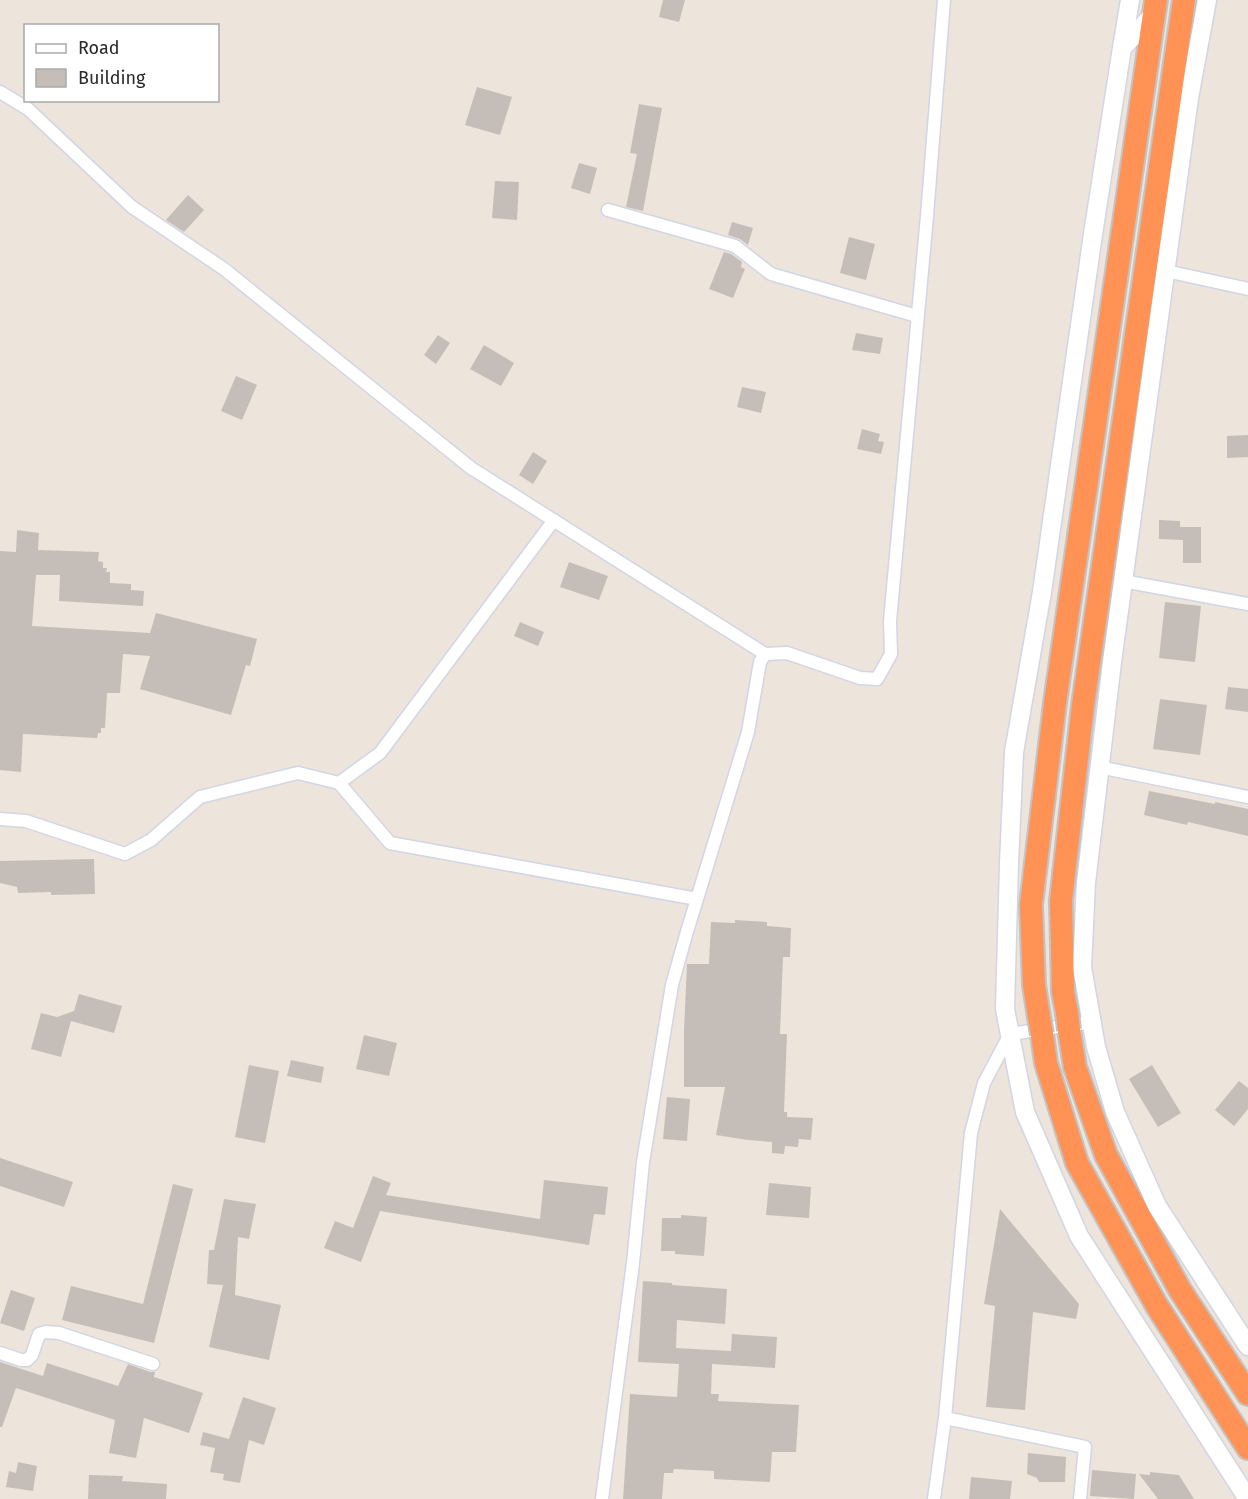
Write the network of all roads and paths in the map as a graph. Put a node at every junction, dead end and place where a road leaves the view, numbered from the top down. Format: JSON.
{"nodes":[{"id":1,"x":944,"y":0,"type":"edge"},
{"id":2,"x":1130,"y":0,"type":"edge"},
{"id":3,"x":1184,"y":0,"type":"edge"},
{"id":4,"x":1208,"y":0,"type":"edge"},
{"id":5,"x":1155,"y":7,"type":"edge"},
{"id":6,"x":1122,"y":48,"type":"junction"},
{"id":7,"x":0,"y":92,"type":"edge"},
{"id":8,"x":608,"y":210,"type":"dead end"},
{"id":9,"x":1167,"y":271,"type":"junction"},
{"id":10,"x":1248,"y":289,"type":"edge"},
{"id":11,"x":918,"y":316,"type":"junction"},
{"id":12,"x":554,"y":520,"type":"junction"},
{"id":13,"x":1123,"y":581,"type":"junction"},
{"id":14,"x":1248,"y":604,"type":"edge"},
{"id":15,"x":765,"y":654,"type":"junction"},
{"id":16,"x":1099,"y":767,"type":"junction"},
{"id":17,"x":339,"y":783,"type":"junction"},
{"id":18,"x":1248,"y":797,"type":"edge"},
{"id":19,"x":0,"y":819,"type":"edge"},
{"id":20,"x":697,"y":899,"type":"junction"},
{"id":21,"x":1092,"y":1022,"type":"junction"},
{"id":22,"x":1010,"y":1034,"type":"junction"},
{"id":23,"x":1248,"y":1346,"type":"edge"},
{"id":24,"x":0,"y":1353,"type":"edge"},
{"id":25,"x":153,"y":1364,"type":"dead end"},
{"id":26,"x":1248,"y":1394,"type":"edge"},
{"id":27,"x":945,"y":1418,"type":"junction"},
{"id":28,"x":1248,"y":1448,"type":"edge"},
{"id":29,"x":602,"y":1499,"type":"edge"},
{"id":30,"x":934,"y":1499,"type":"edge"},
{"id":31,"x":1080,"y":1499,"type":"edge"},
{"id":32,"x":1248,"y":1499,"type":"edge"}],
"edges":[{"from":1,"to":11,"type":"street"},
{"from":2,"to":6,"type":"street"},
{"from":3,"to":26,"type":"highway"},
{"from":4,"to":9,"type":"street"},
{"from":5,"to":6,"type":"street"},
{"from":5,"to":28,"type":"highway"},
{"from":6,"to":22,"type":"street"},
{"from":7,"to":12,"type":"street"},
{"from":8,"to":11,"type":"street"},
{"from":9,"to":10,"type":"street"},
{"from":9,"to":13,"type":"street"},
{"from":11,"to":15,"type":"street"},
{"from":12,"to":15,"type":"street"},
{"from":12,"to":17,"type":"street"},
{"from":13,"to":14,"type":"street"},
{"from":13,"to":16,"type":"street"},
{"from":15,"to":20,"type":"street"},
{"from":16,"to":18,"type":"street"},
{"from":16,"to":21,"type":"street"},
{"from":17,"to":19,"type":"street"},
{"from":17,"to":20,"type":"street"},
{"from":20,"to":29,"type":"street"},
{"from":21,"to":22,"type":"street"},
{"from":21,"to":23,"type":"street"},
{"from":22,"to":27,"type":"street"},
{"from":22,"to":32,"type":"street"},
{"from":24,"to":25,"type":"street"},
{"from":27,"to":30,"type":"street"},
{"from":27,"to":31,"type":"street"}]}
